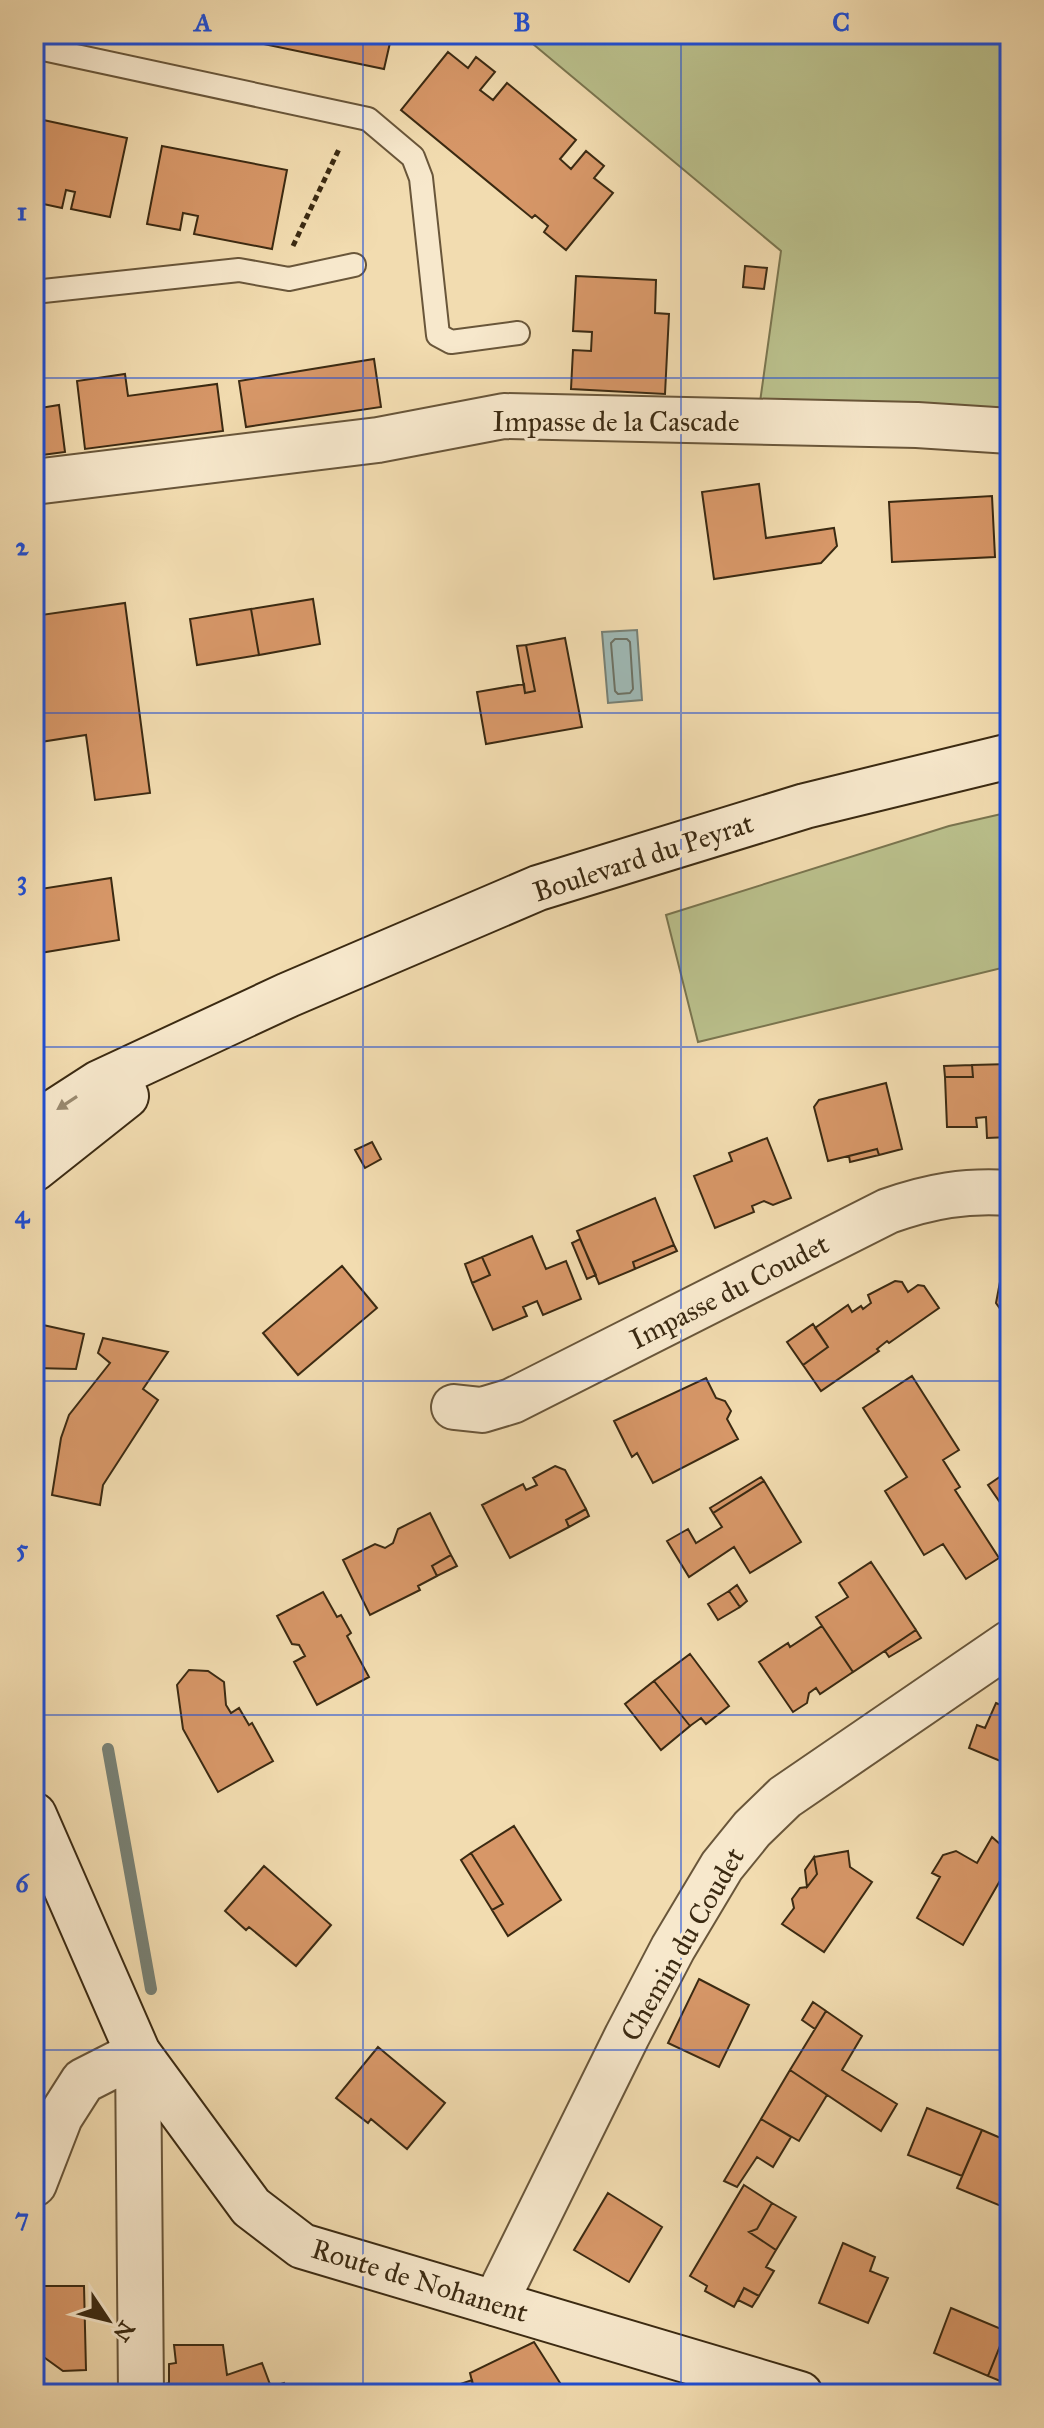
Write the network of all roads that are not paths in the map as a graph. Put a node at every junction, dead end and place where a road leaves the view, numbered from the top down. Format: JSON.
{"nodes":[{"id":1,"x":34,"y":47,"type":"edge"},
{"id":2,"x":354,"y":265,"type":"dead end"},
{"id":3,"x":34,"y":292,"type":"edge"},
{"id":4,"x":518,"y":333,"type":"dead end"},
{"id":5,"x":1010,"y":431,"type":"edge"},
{"id":6,"x":34,"y":482,"type":"edge"},
{"id":7,"x":1010,"y":756,"type":"edge"},
{"id":8,"x":288,"y":995,"type":"junction"},
{"id":9,"x":34,"y":1125,"type":"edge"},
{"id":10,"x":34,"y":1169,"type":"edge"},
{"id":11,"x":1010,"y":1193,"type":"edge"},
{"id":12,"x":454,"y":1407,"type":"dead end"},
{"id":13,"x":1010,"y":1643,"type":"edge"},
{"id":14,"x":34,"y":1815,"type":"edge"},
{"id":15,"x":138,"y":2053,"type":"junction"},
{"id":16,"x":34,"y":2184,"type":"edge"},
{"id":17,"x":495,"y":2303,"type":"junction"},
{"id":18,"x":141,"y":2394,"type":"edge"},
{"id":19,"x":800,"y":2394,"type":"edge"}],
"edges":[{"from":1,"to":4,"type":"lane"},
{"from":2,"to":3,"type":"lane"},
{"from":5,"to":6,"type":"street","name":"Impasse de la Cascade"},
{"from":7,"to":8,"type":"street","name":"Boulevard du Peyrat"},
{"from":8,"to":9,"type":"street","name":"Boulevard du Peyrat","one_way":true},
{"from":8,"to":10,"type":"street","name":"Boulevard du Peyrat"},
{"from":11,"to":12,"type":"street","name":"Impasse du Coudet"},
{"from":13,"to":17,"type":"street","name":"Chemin du Coudet"},
{"from":14,"to":15,"type":"street","name":"Route de Nohanent"},
{"from":15,"to":16,"type":"street"},
{"from":15,"to":17,"type":"street","name":"Route de Nohanent"},
{"from":15,"to":18,"type":"street"},
{"from":17,"to":19,"type":"street","name":"Route de Nohanent"}]}
